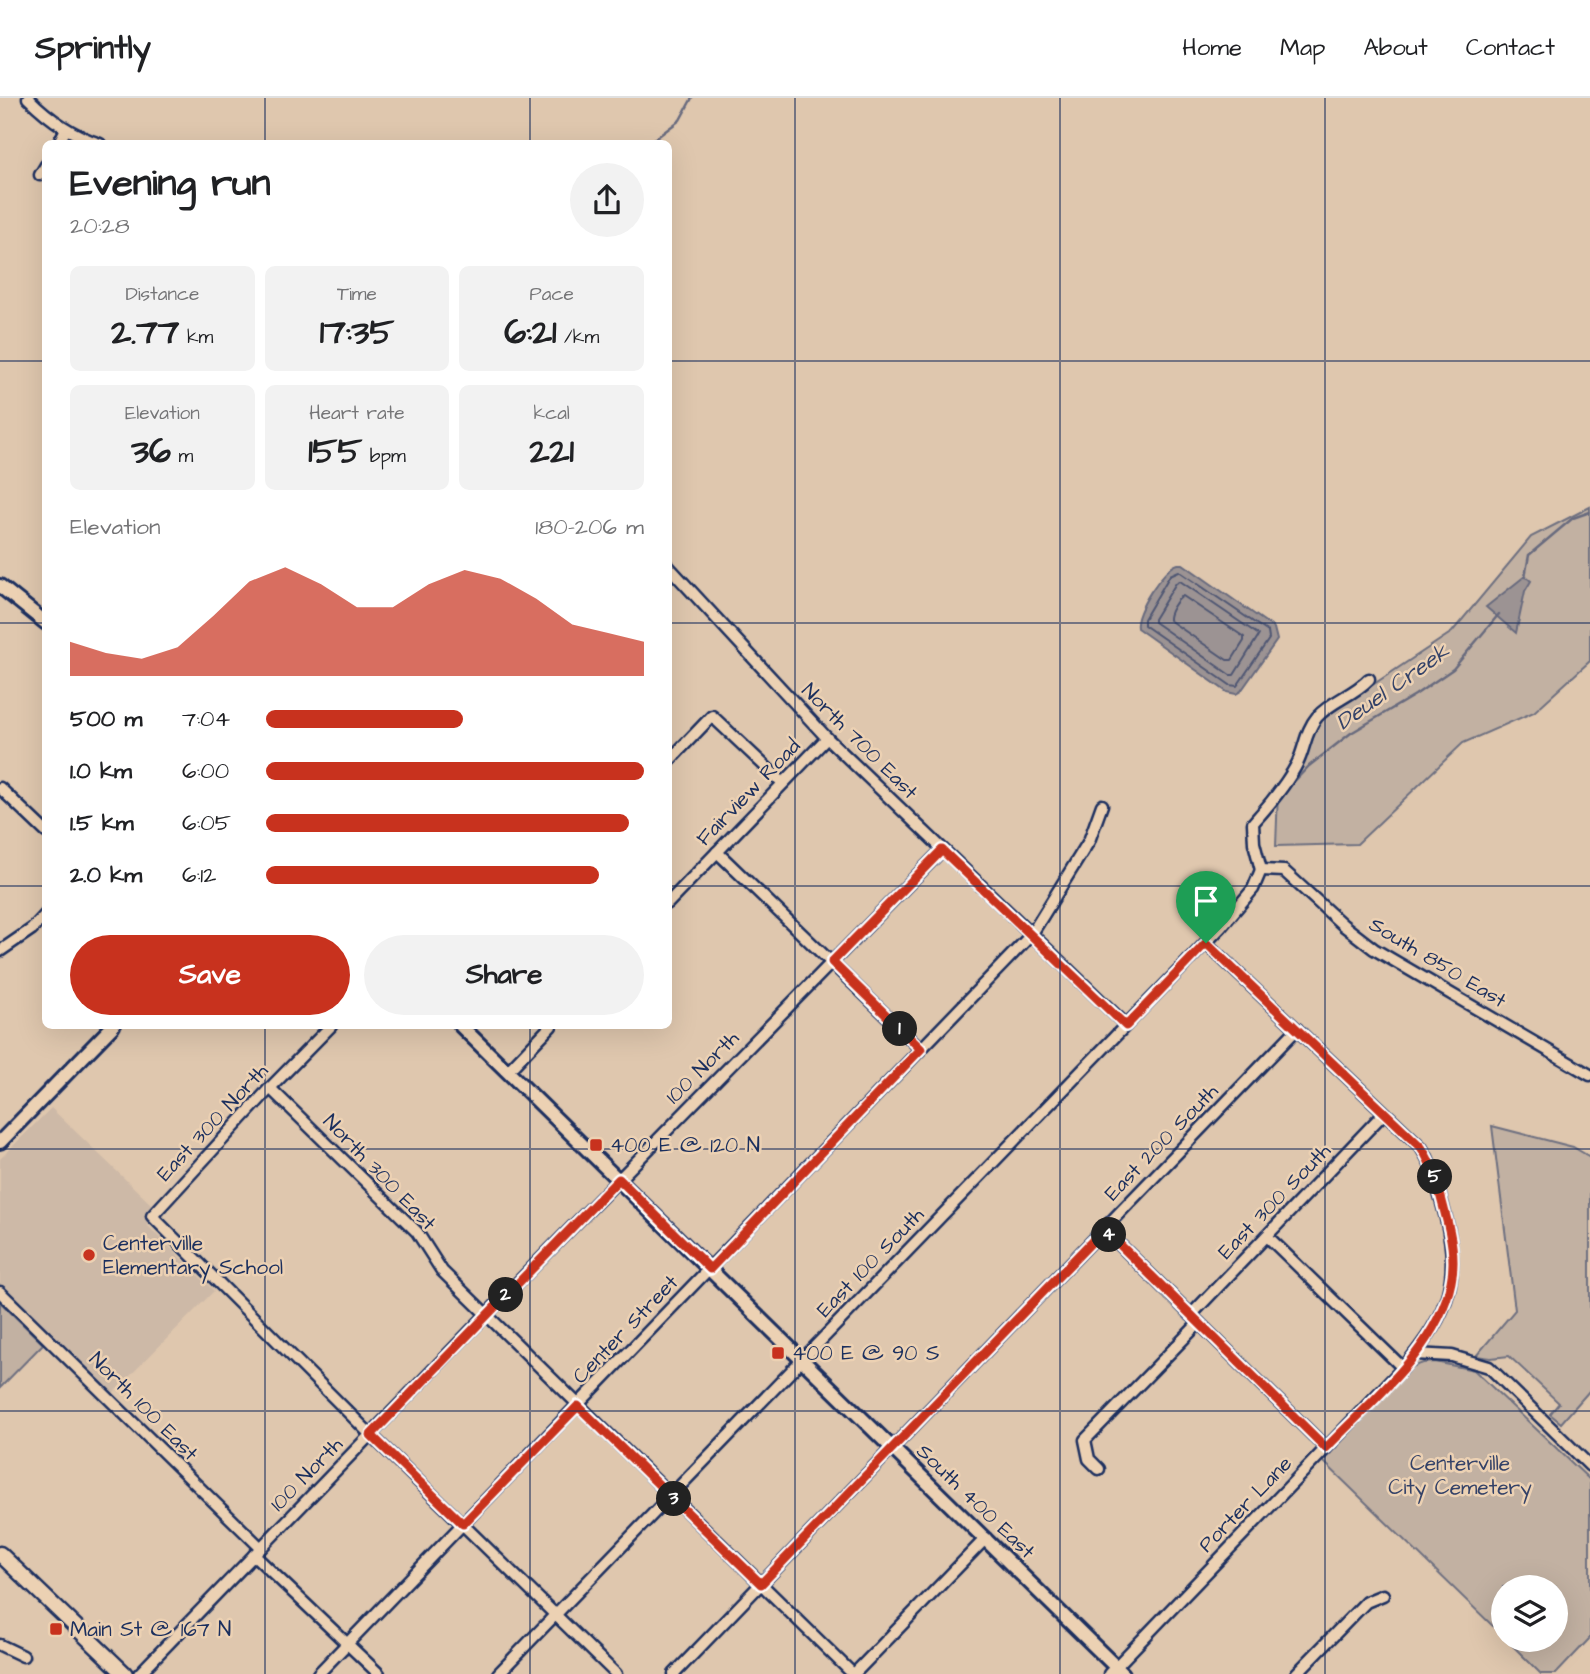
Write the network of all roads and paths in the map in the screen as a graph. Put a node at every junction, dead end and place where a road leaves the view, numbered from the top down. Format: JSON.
{"nodes":[{"id":1,"x":28,"y":98,"type":"edge"},
{"id":2,"x":66,"y":129,"type":"junction"},
{"id":3,"x":60,"y":140,"type":"edge"},
{"id":4,"x":88,"y":140,"type":"edge"},
{"id":5,"x":42,"y":172,"type":"edge"},
{"id":6,"x":40,"y":175,"type":"dead end"},
{"id":7,"x":672,"y":570,"type":"edge"},
{"id":8,"x":1,"y":589,"type":"edge"},
{"id":9,"x":42,"y":621,"type":"edge"},
{"id":10,"x":1369,"y":679,"type":"dead end"},
{"id":11,"x":827,"y":738,"type":"junction"},
{"id":12,"x":672,"y":758,"type":"edge"},
{"id":13,"x":783,"y":783,"type":"junction"},
{"id":14,"x":0,"y":788,"type":"edge"},
{"id":15,"x":1102,"y":805,"type":"dead end"},
{"id":16,"x":42,"y":828,"type":"edge"},
{"id":17,"x":942,"y":850,"type":"junction"},
{"id":18,"x":717,"y":852,"type":"junction"},
{"id":19,"x":1261,"y":870,"type":"junction"},
{"id":20,"x":672,"y":899,"type":"edge"},
{"id":21,"x":42,"y":918,"type":"edge"},
{"id":22,"x":1031,"y":935,"type":"junction"},
{"id":23,"x":1206,"y":943,"type":"junction"},
{"id":24,"x":0,"y":951,"type":"edge"},
{"id":25,"x":832,"y":962,"type":"junction"},
{"id":26,"x":1126,"y":1026,"type":"junction"},
{"id":27,"x":111,"y":1029,"type":"edge"},
{"id":28,"x":328,"y":1029,"type":"edge"},
{"id":29,"x":464,"y":1029,"type":"edge"},
{"id":30,"x":548,"y":1029,"type":"edge"},
{"id":31,"x":1297,"y":1029,"type":"junction"},
{"id":32,"x":921,"y":1049,"type":"junction"},
{"id":33,"x":508,"y":1071,"type":"junction"},
{"id":34,"x":1590,"y":1075,"type":"edge"},
{"id":35,"x":270,"y":1088,"type":"junction"},
{"id":36,"x":1384,"y":1113,"type":"junction"},
{"id":37,"x":0,"y":1142,"type":"edge"},
{"id":38,"x":619,"y":1179,"type":"junction"},
{"id":39,"x":1104,"y":1229,"type":"junction"},
{"id":40,"x":1266,"y":1236,"type":"junction"},
{"id":41,"x":710,"y":1269,"type":"junction"},
{"id":42,"x":0,"y":1292,"type":"edge"},
{"id":43,"x":486,"y":1315,"type":"junction"},
{"id":44,"x":1195,"y":1319,"type":"junction"},
{"id":45,"x":1415,"y":1354,"type":"junction"},
{"id":46,"x":803,"y":1359,"type":"junction"},
{"id":47,"x":1403,"y":1368,"type":"junction"},
{"id":48,"x":578,"y":1406,"type":"junction"},
{"id":49,"x":371,"y":1435,"type":"junction"},
{"id":50,"x":893,"y":1447,"type":"junction"},
{"id":51,"x":1326,"y":1448,"type":"junction"},
{"id":52,"x":1590,"y":1466,"type":"edge"},
{"id":53,"x":1099,"y":1469,"type":"dead end"},
{"id":54,"x":671,"y":1496,"type":"junction"},
{"id":55,"x":463,"y":1524,"type":"junction"},
{"id":56,"x":986,"y":1538,"type":"junction"},
{"id":57,"x":258,"y":1552,"type":"junction"},
{"id":58,"x":3,"y":1562,"type":"edge"},
{"id":59,"x":761,"y":1584,"type":"junction"},
{"id":60,"x":1382,"y":1595,"type":"dead end"},
{"id":61,"x":555,"y":1614,"type":"junction"},
{"id":62,"x":348,"y":1643,"type":"junction"},
{"id":63,"x":0,"y":1645,"type":"edge"},
{"id":64,"x":23,"y":1656,"type":"dead end"},
{"id":65,"x":119,"y":1672,"type":"edge"},
{"id":66,"x":1116,"y":1672,"type":"edge"},
{"id":67,"x":139,"y":1674,"type":"edge"},
{"id":68,"x":318,"y":1674,"type":"edge"},
{"id":69,"x":379,"y":1674,"type":"edge"},
{"id":70,"x":498,"y":1674,"type":"edge"},
{"id":71,"x":617,"y":1674,"type":"edge"},
{"id":72,"x":674,"y":1674,"type":"edge"},
{"id":73,"x":854,"y":1674,"type":"edge"},
{"id":74,"x":1296,"y":1674,"type":"edge"}],
"edges":[{"from":1,"to":2,"type":"street"},
{"from":2,"to":3,"type":"street"},
{"from":2,"to":4,"type":"street"},
{"from":5,"to":6,"type":"street"},
{"from":7,"to":11,"type":"street","name":"North 700 East"},
{"from":8,"to":9,"type":"street"},
{"from":10,"to":19,"type":"street"},
{"from":11,"to":13,"type":"street","name":"Fairview Road"},
{"from":11,"to":17,"type":"street","name":"North 700 East"},
{"from":12,"to":13,"type":"street"},
{"from":13,"to":18,"type":"street","name":"Fairview Road"},
{"from":14,"to":16,"type":"street"},
{"from":15,"to":22,"type":"street","name":"Center Street"},
{"from":17,"to":22,"type":"street","name":"North 700 East"},
{"from":17,"to":25,"type":"street","name":"100 North"},
{"from":18,"to":20,"type":"street","name":"Fairview Road"},
{"from":18,"to":25,"type":"street"},
{"from":19,"to":23,"type":"street","name":"East 100 South"},
{"from":19,"to":34,"type":"street","name":"South 850 East"},
{"from":21,"to":24,"type":"street"},
{"from":22,"to":26,"type":"street","name":"North 700 East"},
{"from":22,"to":32,"type":"street","name":"Center Street"},
{"from":23,"to":26,"type":"street","name":"East 100 South"},
{"from":23,"to":31,"type":"street","name":"Porter Lane"},
{"from":25,"to":32,"type":"street"},
{"from":25,"to":38,"type":"street","name":"100 North"},
{"from":26,"to":46,"type":"street","name":"East 100 South"},
{"from":27,"to":37,"type":"street"},
{"from":28,"to":35,"type":"street","name":"East 300 North"},
{"from":29,"to":33,"type":"street","name":"South 400 East"},
{"from":30,"to":33,"type":"street"},
{"from":31,"to":36,"type":"street","name":"Porter Lane"},
{"from":31,"to":39,"type":"street","name":"East 200 South"},
{"from":32,"to":41,"type":"street","name":"Center Street"},
{"from":33,"to":38,"type":"street","name":"South 400 East"},
{"from":35,"to":43,"type":"street","name":"North 300 East"},
{"from":35,"to":49,"type":"street","name":"East 300 North"},
{"from":36,"to":40,"type":"street","name":"East 300 South"},
{"from":36,"to":45,"type":"street","name":"Porter Lane"},
{"from":38,"to":41,"type":"street","name":"South 400 East"},
{"from":38,"to":43,"type":"street","name":"100 North"},
{"from":39,"to":44,"type":"street"},
{"from":39,"to":50,"type":"street","name":"East 200 South"},
{"from":40,"to":44,"type":"street","name":"East 300 South"},
{"from":40,"to":47,"type":"street"},
{"from":41,"to":46,"type":"street","name":"South 400 East"},
{"from":41,"to":48,"type":"street","name":"Center Street"},
{"from":42,"to":57,"type":"street","name":"North 100 East"},
{"from":43,"to":48,"type":"street","name":"North 300 East"},
{"from":43,"to":49,"type":"street","name":"100 North"},
{"from":44,"to":51,"type":"street"},
{"from":44,"to":53,"type":"street","name":"East 300 South"},
{"from":45,"to":47,"type":"street","name":"Porter Lane"},
{"from":45,"to":52,"type":"street"},
{"from":46,"to":50,"type":"street","name":"South 400 East"},
{"from":46,"to":54,"type":"street","name":"East 100 South"},
{"from":47,"to":51,"type":"street","name":"Porter Lane"},
{"from":48,"to":54,"type":"street","name":"North 300 East"},
{"from":48,"to":55,"type":"street","name":"Center Street"},
{"from":49,"to":55,"type":"street"},
{"from":49,"to":57,"type":"street","name":"100 North"},
{"from":50,"to":56,"type":"street","name":"South 400 East"},
{"from":50,"to":59,"type":"street","name":"East 200 South"},
{"from":51,"to":66,"type":"street","name":"Porter Lane"},
{"from":54,"to":59,"type":"street","name":"North 300 East"},
{"from":54,"to":61,"type":"street","name":"East 100 South"},
{"from":55,"to":61,"type":"street"},
{"from":55,"to":62,"type":"street","name":"Center Street"},
{"from":56,"to":66,"type":"street","name":"South 400 East"},
{"from":56,"to":73,"type":"street"},
{"from":57,"to":62,"type":"street","name":"North 100 East"},
{"from":57,"to":67,"type":"street","name":"100 North"},
{"from":58,"to":65,"type":"main road"},
{"from":59,"to":72,"type":"street","name":"East 200 South"},
{"from":59,"to":73,"type":"street","name":"North 300 East"},
{"from":60,"to":74,"type":"street"},
{"from":61,"to":70,"type":"street","name":"East 100 South"},
{"from":61,"to":71,"type":"street"},
{"from":62,"to":68,"type":"street","name":"Center Street"},
{"from":62,"to":69,"type":"street","name":"North 100 East"},
{"from":63,"to":64,"type":"street"}]}
